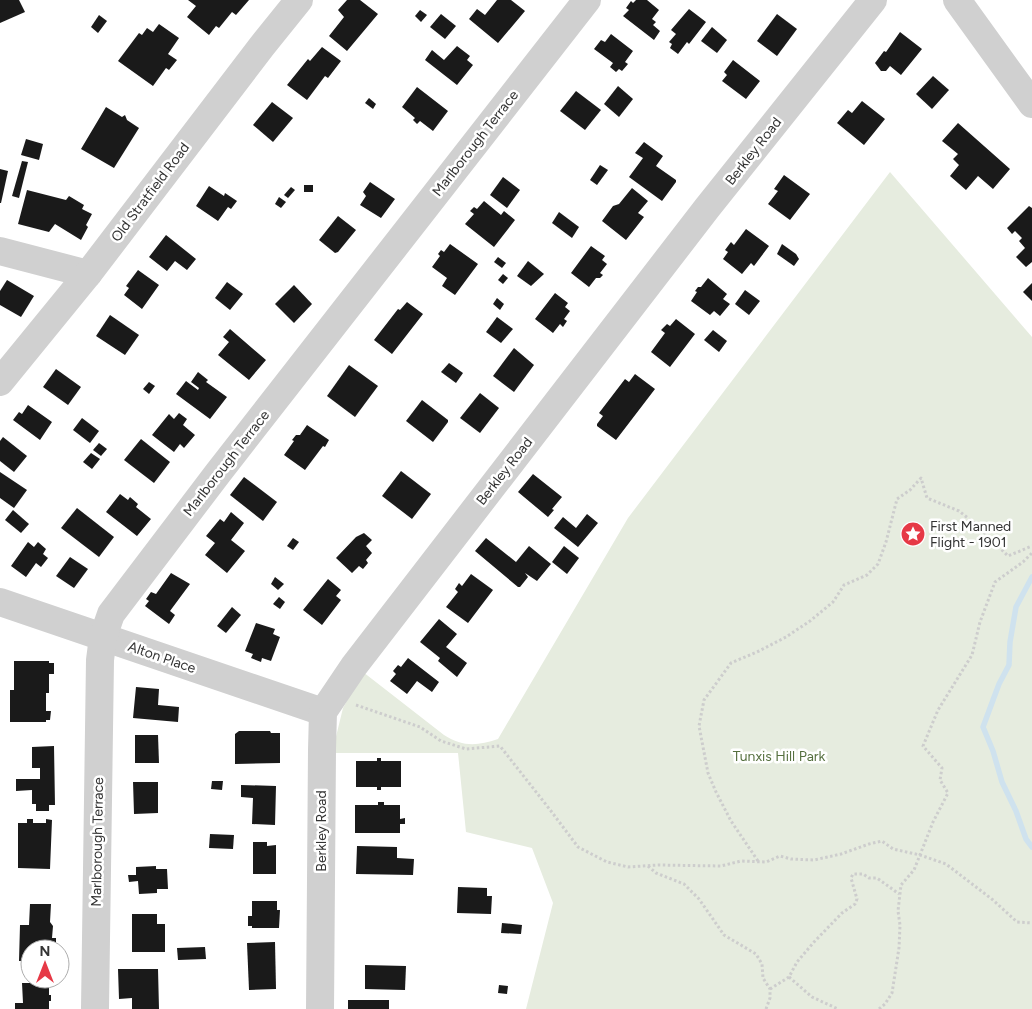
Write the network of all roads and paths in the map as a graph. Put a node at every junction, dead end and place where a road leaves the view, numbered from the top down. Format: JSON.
{"nodes":[{"id":1,"x":299,"y":0,"type":"edge"},
{"id":2,"x":587,"y":0,"type":"edge"},
{"id":3,"x":873,"y":0,"type":"edge"},
{"id":4,"x":958,"y":0,"type":"edge"},
{"id":5,"x":1032,"y":104,"type":"edge"},
{"id":6,"x":0,"y":251,"type":"edge"},
{"id":7,"x":88,"y":274,"type":"junction"},
{"id":8,"x":0,"y":382,"type":"edge"},
{"id":9,"x":1032,"y":546,"type":"edge"},
{"id":10,"x":1032,"y":553,"type":"edge"},
{"id":11,"x":0,"y":602,"type":"edge"},
{"id":12,"x":103,"y":637,"type":"junction"},
{"id":13,"x":329,"y":704,"type":"junction"},
{"id":14,"x":920,"y":854,"type":"junction"},
{"id":15,"x":758,"y":861,"type":"junction"},
{"id":16,"x":647,"y":866,"type":"junction"},
{"id":17,"x":899,"y":894,"type":"junction"},
{"id":18,"x":1032,"y":923,"type":"edge"},
{"id":19,"x":790,"y":977,"type":"junction"},
{"id":20,"x":770,"y":989,"type":"junction"},
{"id":21,"x":95,"y":1009,"type":"edge"},
{"id":22,"x":320,"y":1009,"type":"edge"},
{"id":23,"x":766,"y":1009,"type":"edge"},
{"id":24,"x":838,"y":1009,"type":"edge"},
{"id":25,"x":879,"y":1009,"type":"edge"}],
"edges":[{"from":1,"to":7,"type":"street","name":"Old Stratfield Road"},
{"from":2,"to":12,"type":"street","name":"Marlborough Terrace"},
{"from":3,"to":13,"type":"street","name":"Berkley Road"},
{"from":4,"to":5,"type":"street"},
{"from":6,"to":7,"type":"street"},
{"from":7,"to":8,"type":"street","name":"Old Stratfield Road"},
{"from":9,"to":15,"type":"path"},
{"from":10,"to":14,"type":"path"},
{"from":11,"to":12,"type":"street","name":"Alton Place"},
{"from":12,"to":13,"type":"street","name":"Alton Place"},
{"from":12,"to":21,"type":"street","name":"Marlborough Terrace"},
{"from":13,"to":16,"type":"path"},
{"from":13,"to":22,"type":"street","name":"Berkley Road"},
{"from":14,"to":15,"type":"path"},
{"from":14,"to":17,"type":"path"},
{"from":14,"to":18,"type":"path"},
{"from":15,"to":16,"type":"path"},
{"from":16,"to":20,"type":"path"},
{"from":17,"to":19,"type":"path"},
{"from":17,"to":25,"type":"path"},
{"from":19,"to":20,"type":"path"},
{"from":19,"to":24,"type":"path"},
{"from":20,"to":23,"type":"path"}]}
